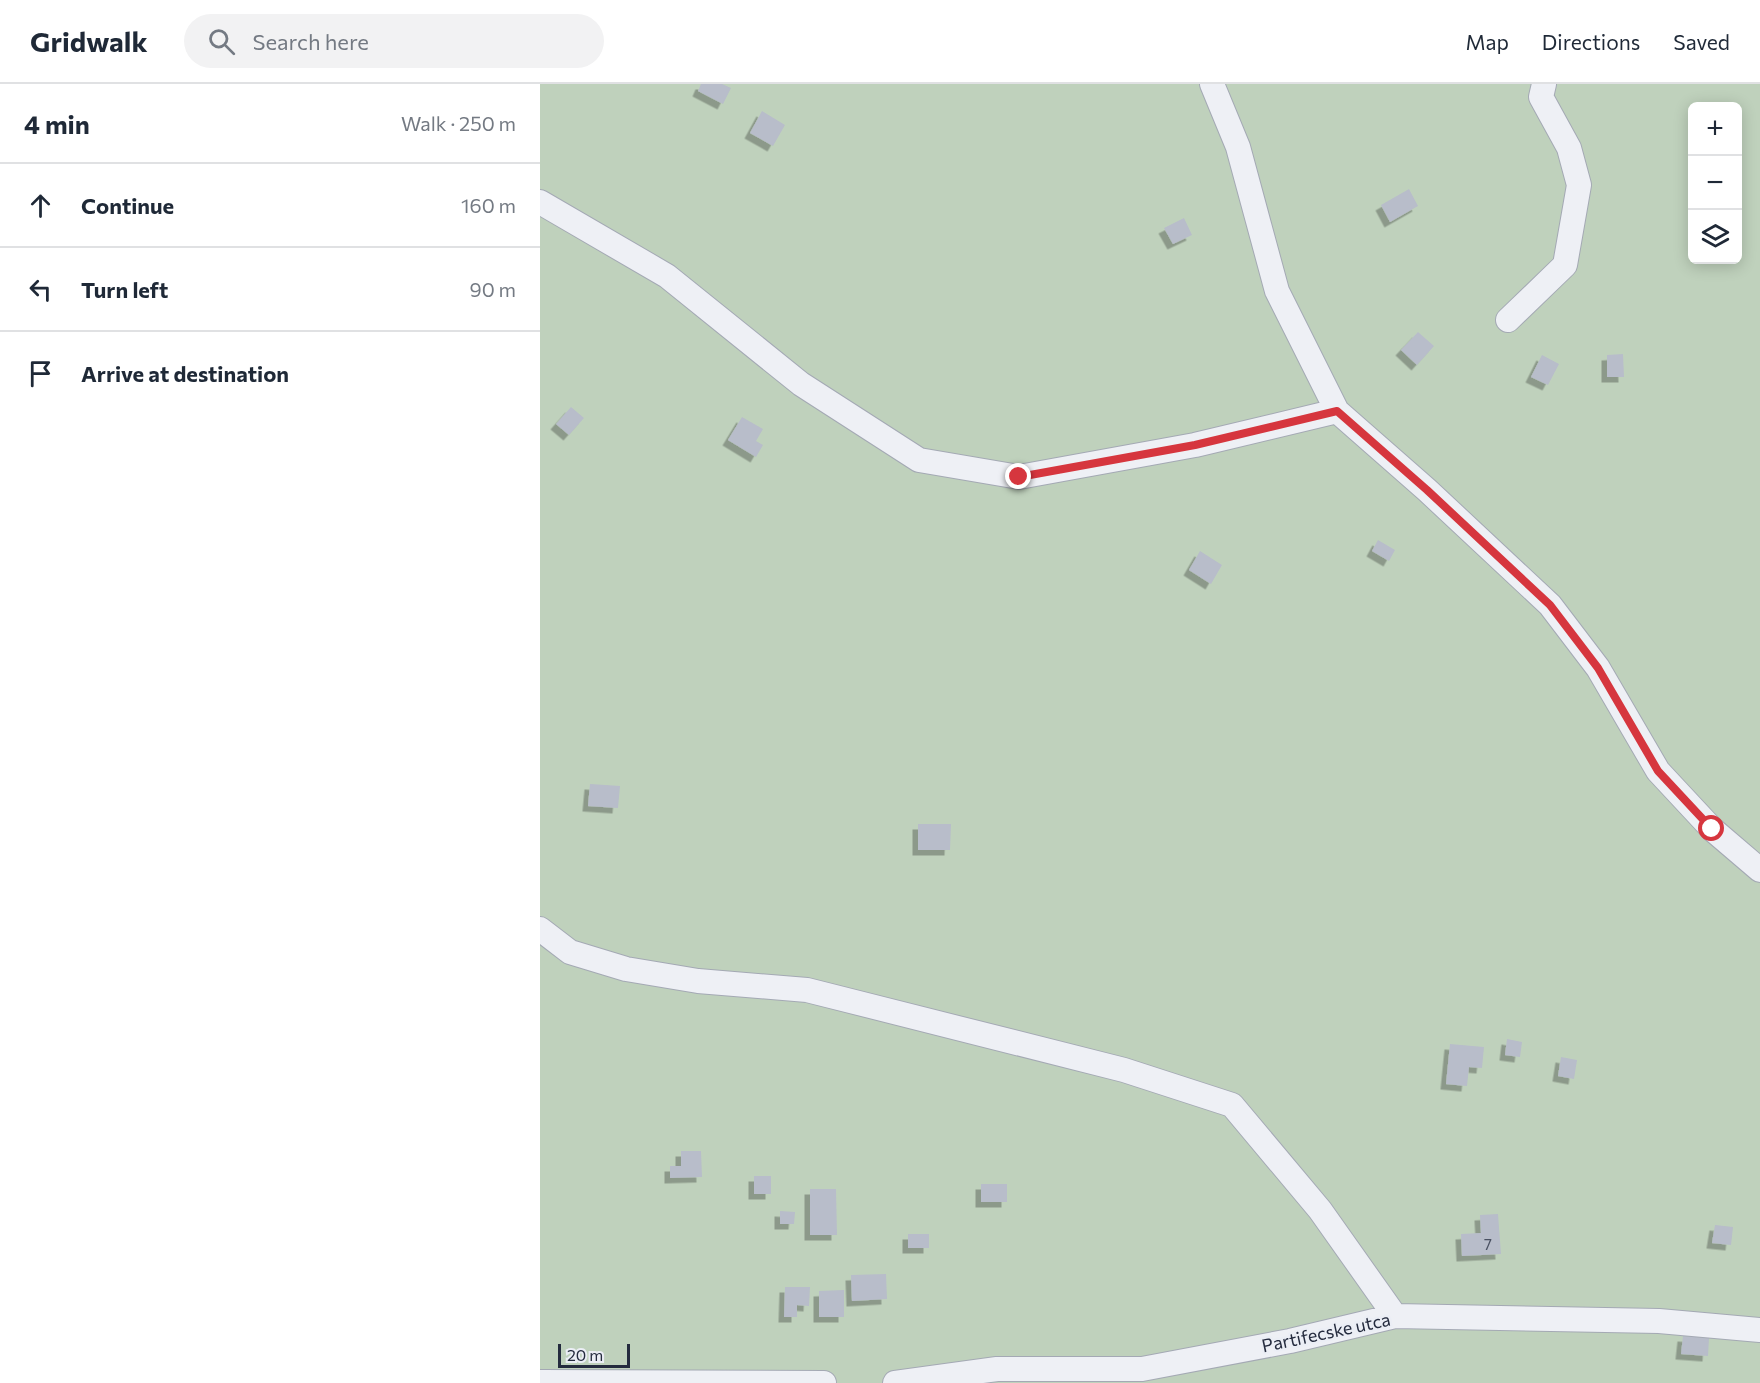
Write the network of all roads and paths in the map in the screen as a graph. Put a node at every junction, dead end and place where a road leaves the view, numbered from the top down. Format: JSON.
{"nodes":[{"id":1,"x":1212,"y":84,"type":"edge"},
{"id":2,"x":1544,"y":84,"type":"edge"},
{"id":3,"x":540,"y":202,"type":"edge"},
{"id":4,"x":1508,"y":320,"type":"dead end"},
{"id":5,"x":1337,"y":411,"type":"junction"},
{"id":6,"x":1760,"y":870,"type":"edge"},
{"id":7,"x":540,"y":929,"type":"edge"},
{"id":8,"x":1395,"y":1316,"type":"junction"},
{"id":9,"x":1760,"y":1330,"type":"edge"},
{"id":10,"x":540,"y":1382,"type":"edge"},
{"id":11,"x":824,"y":1383,"type":"edge"},
{"id":12,"x":895,"y":1383,"type":"edge"}],
"edges":[{"from":1,"to":5,"type":"street"},
{"from":2,"to":4,"type":"street"},
{"from":3,"to":5,"type":"street"},
{"from":5,"to":6,"type":"street"},
{"from":7,"to":8,"type":"street"},
{"from":8,"to":9,"type":"street","name":"Partifecske utca"},
{"from":8,"to":12,"type":"street","name":"Partifecske utca"},
{"from":10,"to":11,"type":"street"}]}
